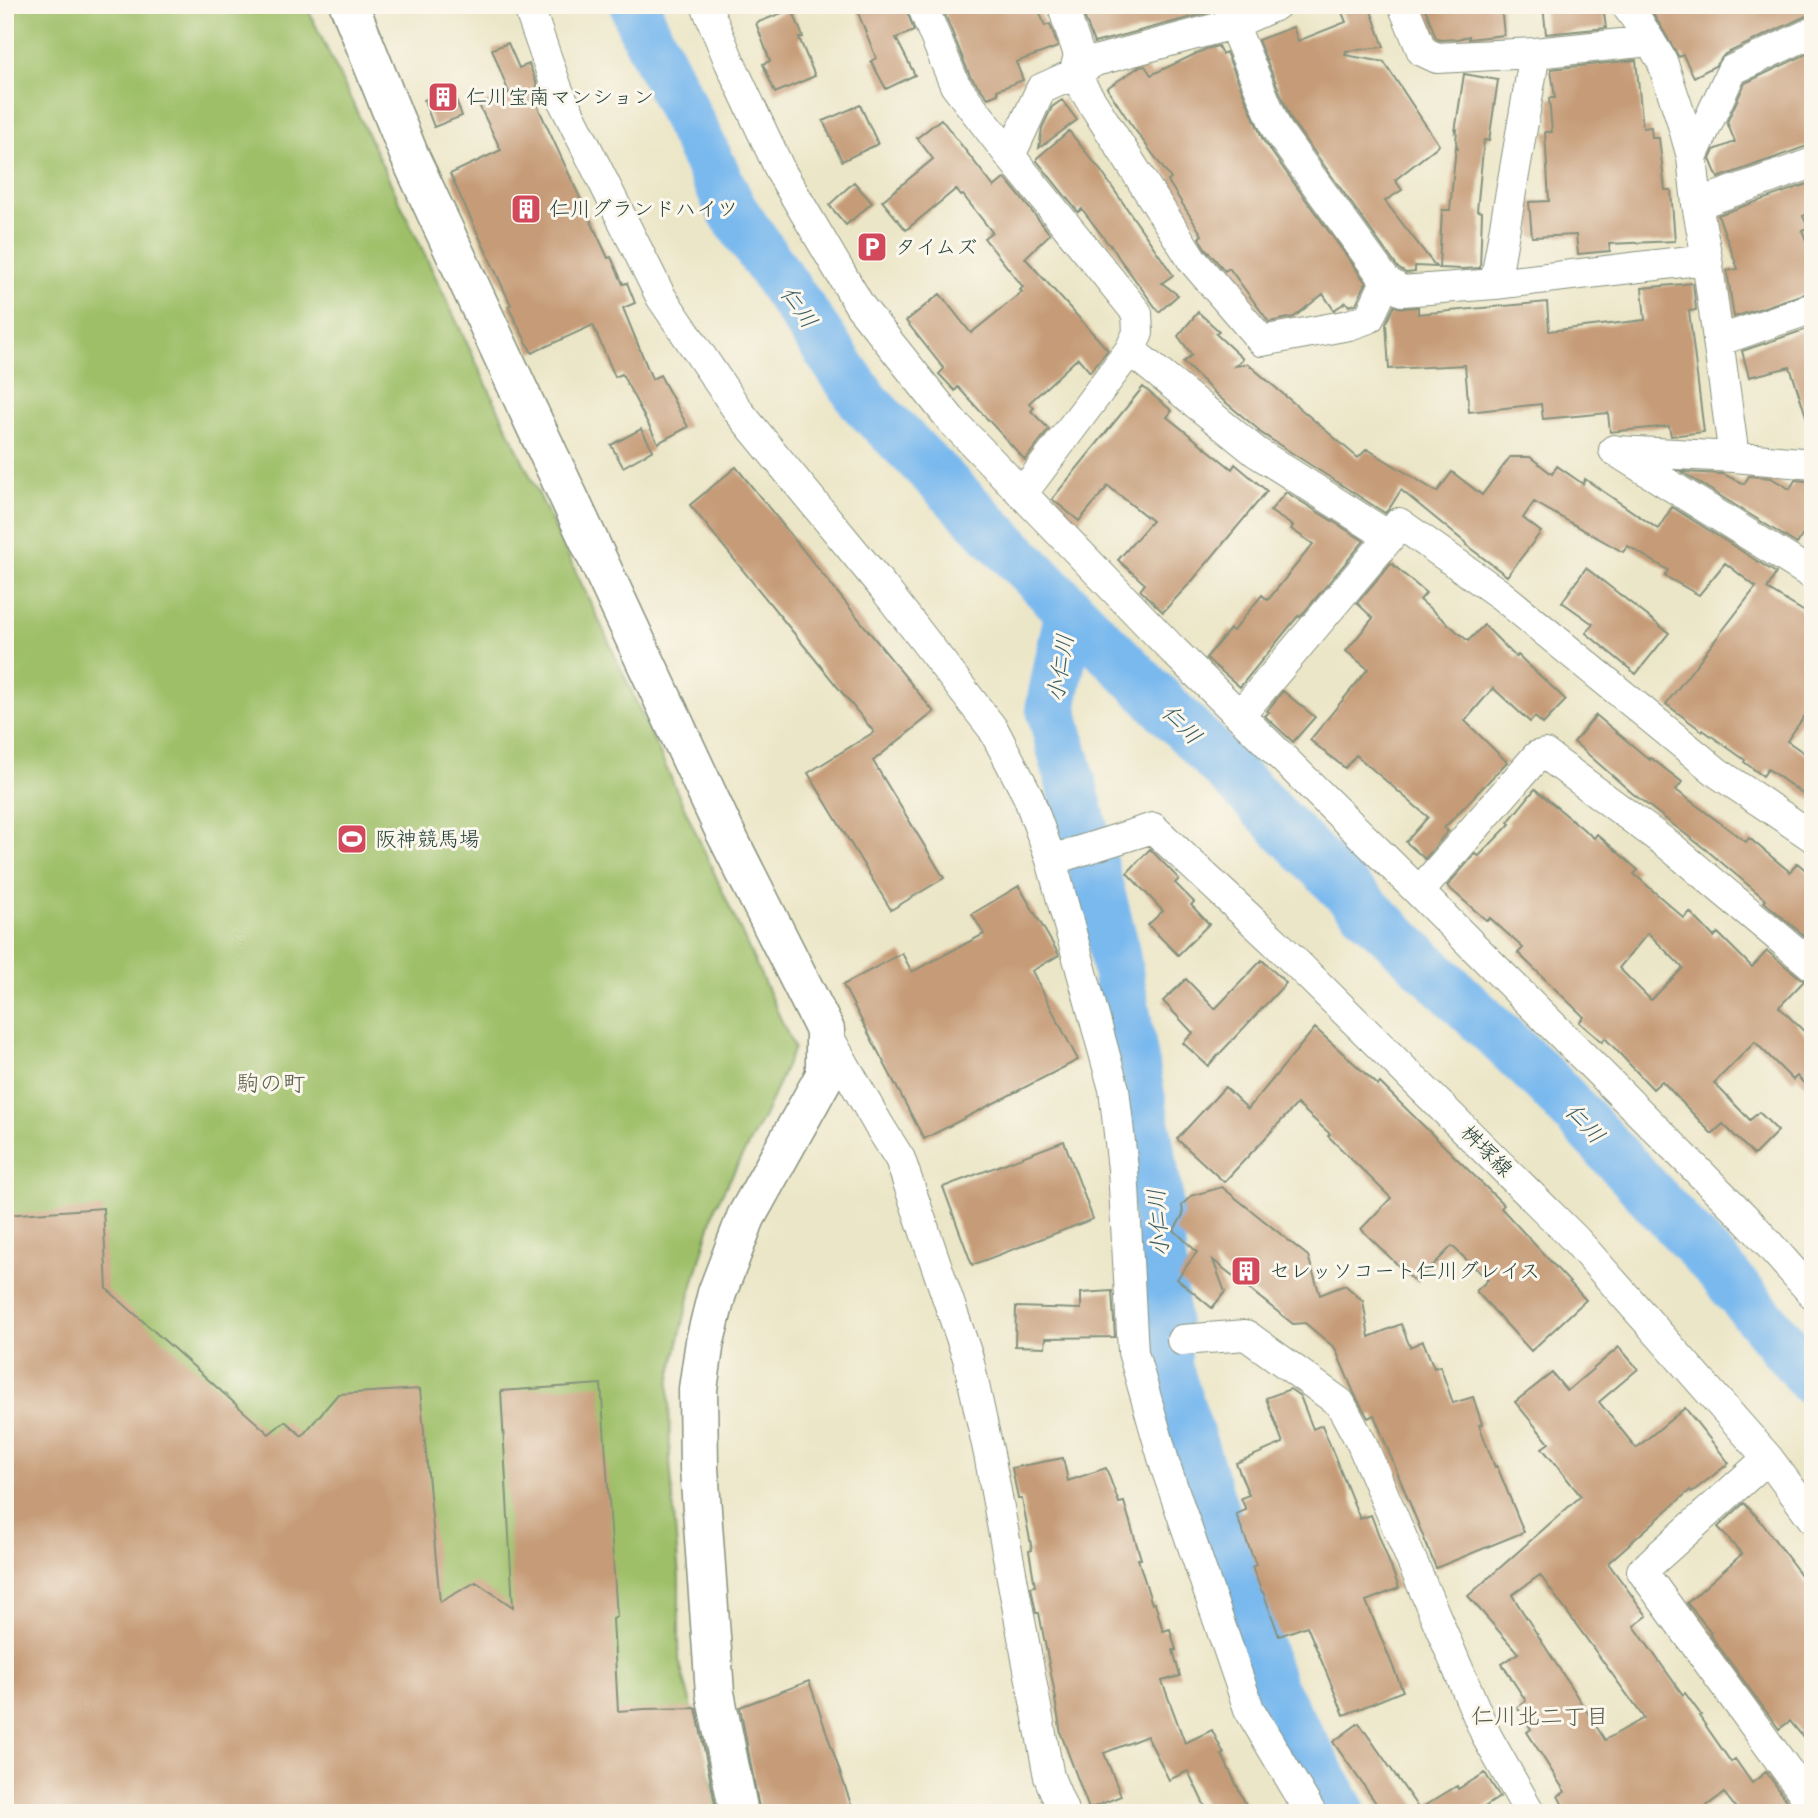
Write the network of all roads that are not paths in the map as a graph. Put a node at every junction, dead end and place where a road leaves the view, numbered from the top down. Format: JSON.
{"nodes":[{"id":1,"x":349,"y":5,"type":"edge"},
{"id":2,"x":528,"y":5,"type":"edge"},
{"id":3,"x":706,"y":5,"type":"edge"},
{"id":4,"x":922,"y":5,"type":"edge"},
{"id":5,"x":1065,"y":5,"type":"edge"},
{"id":6,"x":1276,"y":5,"type":"edge"},
{"id":7,"x":1404,"y":5,"type":"edge"},
{"id":8,"x":1626,"y":5,"type":"edge"},
{"id":9,"x":1230,"y":15,"type":"edge"},
{"id":10,"x":1813,"y":32,"type":"edge"},
{"id":11,"x":1650,"y":41,"type":"junction"},
{"id":12,"x":1535,"y":53,"type":"junction"},
{"id":13,"x":1074,"y":74,"type":"junction"},
{"id":14,"x":1010,"y":156,"type":"junction"},
{"id":15,"x":1692,"y":157,"type":"junction"},
{"id":16,"x":1813,"y":163,"type":"edge"},
{"id":17,"x":1697,"y":204,"type":"junction"},
{"id":18,"x":1707,"y":259,"type":"junction"},
{"id":19,"x":1386,"y":281,"type":"junction"},
{"id":20,"x":1495,"y":284,"type":"junction"},
{"id":21,"x":1813,"y":308,"type":"edge"},
{"id":22,"x":1718,"y":341,"type":"junction"},
{"id":23,"x":1130,"y":350,"type":"junction"},
{"id":24,"x":1734,"y":457,"type":"junction"},
{"id":25,"x":1813,"y":464,"type":"edge"},
{"id":26,"x":1022,"y":494,"type":"junction"},
{"id":27,"x":1390,"y":537,"type":"junction"},
{"id":28,"x":1813,"y":575,"type":"edge"},
{"id":29,"x":1240,"y":715,"type":"junction"},
{"id":30,"x":1813,"y":837,"type":"edge"},
{"id":31,"x":1056,"y":858,"type":"junction"},
{"id":32,"x":1419,"y":892,"type":"junction"},
{"id":33,"x":1813,"y":966,"type":"edge"},
{"id":34,"x":825,"y":1030,"type":"junction"},
{"id":35,"x":1813,"y":1294,"type":"edge"},
{"id":36,"x":1182,"y":1340,"type":"dead end"},
{"id":37,"x":1768,"y":1458,"type":"junction"},
{"id":38,"x":1813,"y":1519,"type":"edge"},
{"id":39,"x":1813,"y":1806,"type":"edge"},
{"id":40,"x":739,"y":1813,"type":"edge"},
{"id":41,"x":1064,"y":1813,"type":"edge"},
{"id":42,"x":1311,"y":1813,"type":"edge"},
{"id":43,"x":1530,"y":1813,"type":"edge"}],
"edges":[{"from":1,"to":34,"type":"street"},
{"from":2,"to":31,"type":"street"},
{"from":3,"to":26,"type":"street"},
{"from":4,"to":14,"type":"street"},
{"from":5,"to":13,"type":"street"},
{"from":6,"to":9,"type":"street"},
{"from":7,"to":12,"type":"street"},
{"from":8,"to":11,"type":"street"},
{"from":9,"to":13,"type":"street"},
{"from":9,"to":19,"type":"street"},
{"from":10,"to":15,"type":"street"},
{"from":11,"to":12,"type":"street"},
{"from":11,"to":15,"type":"street"},
{"from":12,"to":20,"type":"street"},
{"from":13,"to":14,"type":"street"},
{"from":13,"to":19,"type":"street"},
{"from":14,"to":23,"type":"street"},
{"from":15,"to":17,"type":"street"},
{"from":16,"to":17,"type":"street"},
{"from":17,"to":18,"type":"street"},
{"from":18,"to":20,"type":"street"},
{"from":18,"to":22,"type":"street"},
{"from":19,"to":20,"type":"street"},
{"from":21,"to":22,"type":"street"},
{"from":22,"to":24,"type":"street"},
{"from":23,"to":26,"type":"street"},
{"from":23,"to":27,"type":"street"},
{"from":24,"to":25,"type":"street"},
{"from":24,"to":28,"type":"street"},
{"from":26,"to":29,"type":"street"},
{"from":27,"to":29,"type":"street"},
{"from":27,"to":30,"type":"street"},
{"from":29,"to":32,"type":"street"},
{"from":31,"to":37,"type":"street","name":"桝塚線"},
{"from":31,"to":42,"type":"street"},
{"from":32,"to":33,"type":"street"},
{"from":32,"to":35,"type":"street"},
{"from":34,"to":40,"type":"street"},
{"from":34,"to":41,"type":"street"},
{"from":36,"to":43,"type":"street"},
{"from":37,"to":38,"type":"street","name":"桝塚線"},
{"from":37,"to":39,"type":"street"}]}
